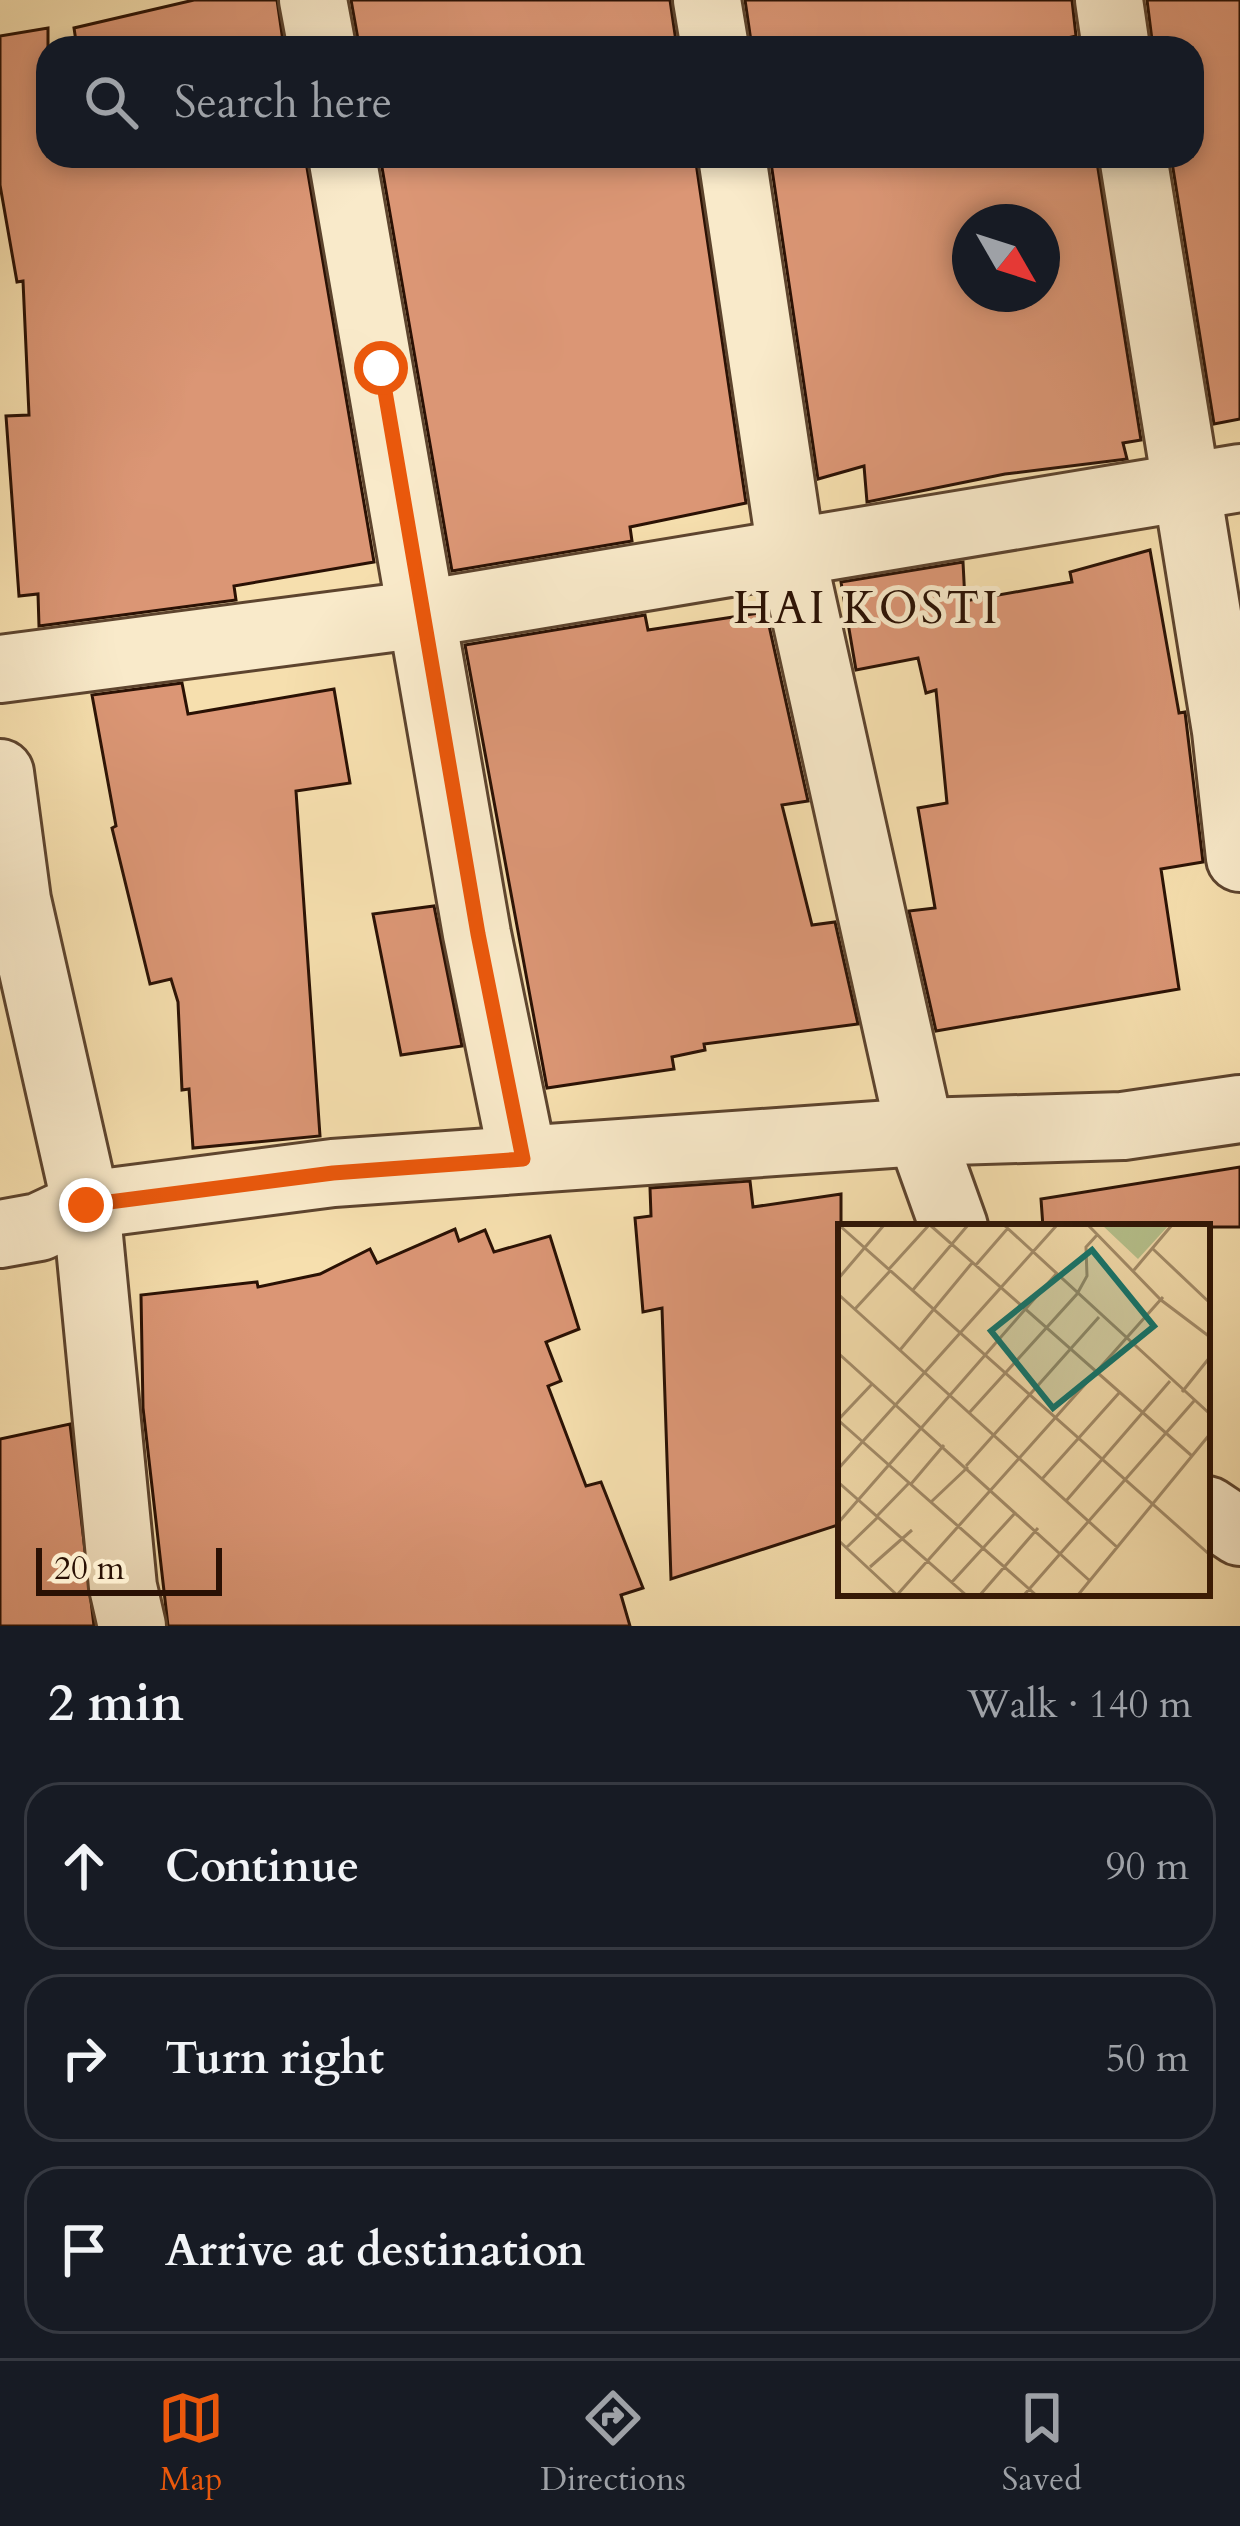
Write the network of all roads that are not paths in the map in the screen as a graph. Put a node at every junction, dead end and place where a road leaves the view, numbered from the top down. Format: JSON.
{"nodes":[{"id":1,"x":313,"y":0,"type":"edge"},
{"id":2,"x":707,"y":0,"type":"edge"},
{"id":3,"x":1109,"y":0,"type":"edge"},
{"id":4,"x":320,"y":36,"type":"edge"},
{"id":5,"x":713,"y":36,"type":"edge"},
{"id":6,"x":1115,"y":36,"type":"edge"},
{"id":7,"x":344,"y":168,"type":"edge"},
{"id":8,"x":734,"y":168,"type":"edge"},
{"id":9,"x":1136,"y":168,"type":"edge"},
{"id":10,"x":1212,"y":483,"type":"edge"},
{"id":11,"x":791,"y":551,"type":"junction"},
{"id":12,"x":422,"y":614,"type":"junction"},
{"id":13,"x":0,"y":669,"type":"edge"},
{"id":14,"x":0,"y":773,"type":"edge"},
{"id":15,"x":1240,"y":858,"type":"edge"},
{"id":16,"x":1240,"y":1109,"type":"edge"},
{"id":17,"x":920,"y":1132,"type":"junction"},
{"id":18,"x":523,"y":1159,"type":"junction"},
{"id":19,"x":86,"y":1205,"type":"junction"},
{"id":20,"x":953,"y":1224,"type":"edge"},
{"id":21,"x":0,"y":1234,"type":"edge"},
{"id":22,"x":1210,"y":1512,"type":"edge"},
{"id":23,"x":1240,"y":1532,"type":"edge"},
{"id":24,"x":132,"y":1626,"type":"edge"}],
"edges":[{"from":1,"to":4,"type":"street"},
{"from":2,"to":5,"type":"street"},
{"from":3,"to":6,"type":"street"},
{"from":7,"to":12,"type":"street"},
{"from":8,"to":11,"type":"street"},
{"from":9,"to":10,"type":"street"},
{"from":10,"to":11,"type":"street"},
{"from":10,"to":15,"type":"street"},
{"from":11,"to":12,"type":"street"},
{"from":11,"to":17,"type":"street"},
{"from":12,"to":13,"type":"street"},
{"from":12,"to":18,"type":"street"},
{"from":14,"to":19,"type":"street"},
{"from":16,"to":17,"type":"street"},
{"from":17,"to":18,"type":"street"},
{"from":17,"to":20,"type":"street"},
{"from":18,"to":19,"type":"street"},
{"from":19,"to":21,"type":"street"},
{"from":19,"to":24,"type":"street"},
{"from":22,"to":23,"type":"street"}]}
